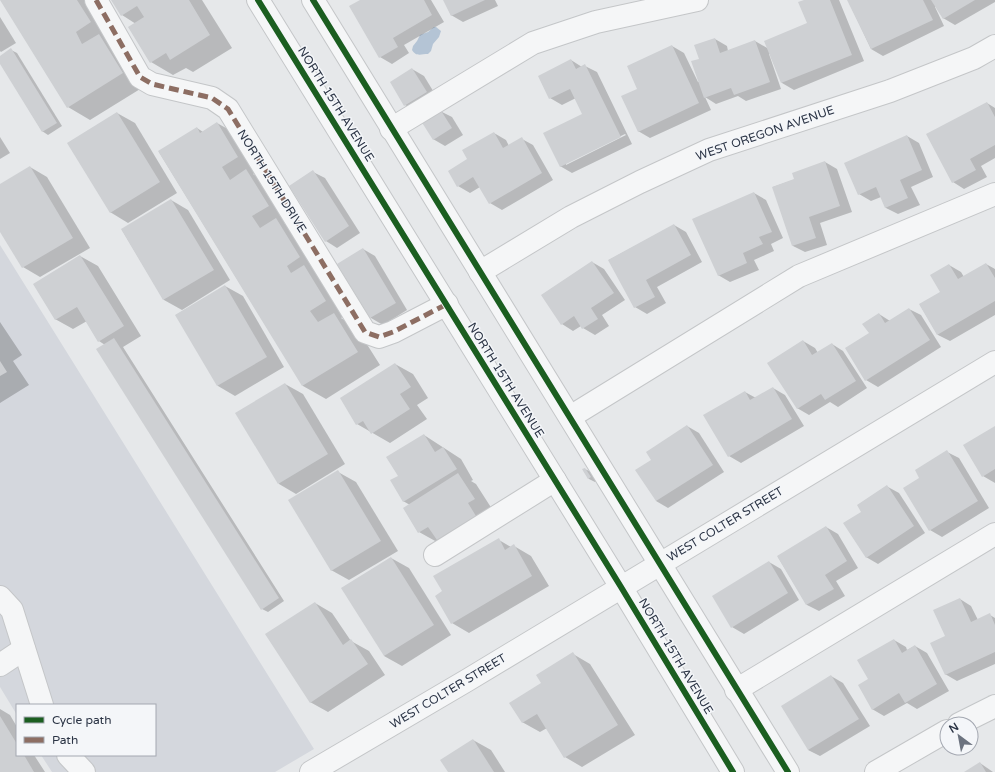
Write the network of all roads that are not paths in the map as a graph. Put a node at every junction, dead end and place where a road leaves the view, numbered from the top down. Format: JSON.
{"nodes":[{"id":1,"x":96,"y":0,"type":"edge"},
{"id":2,"x":258,"y":0,"type":"edge"},
{"id":3,"x":313,"y":0,"type":"edge"},
{"id":4,"x":697,"y":0,"type":"edge"},
{"id":5,"x":995,"y":46,"type":"edge"},
{"id":6,"x":392,"y":129,"type":"junction"},
{"id":7,"x":995,"y":194,"type":"edge"},
{"id":8,"x":480,"y":272,"type":"junction"},
{"id":9,"x":447,"y":304,"type":"junction"},
{"id":10,"x":995,"y":362,"type":"edge"},
{"id":11,"x":570,"y":417,"type":"junction"},
{"id":12,"x":555,"y":480,"type":"junction"},
{"id":13,"x":995,"y":534,"type":"edge"},
{"id":14,"x":435,"y":555,"type":"dead end"},
{"id":15,"x":659,"y":564,"type":"junction"},
{"id":16,"x":621,"y":587,"type":"junction"},
{"id":17,"x":0,"y":597,"type":"edge"},
{"id":18,"x":24,"y":649,"type":"junction"},
{"id":19,"x":0,"y":665,"type":"edge"},
{"id":20,"x":736,"y":690,"type":"junction"},
{"id":21,"x":42,"y":704,"type":"edge"},
{"id":22,"x":995,"y":706,"type":"edge"},
{"id":23,"x":975,"y":716,"type":"edge"},
{"id":24,"x":939,"y":736,"type":"edge"},
{"id":25,"x":69,"y":756,"type":"edge"},
{"id":26,"x":84,"y":772,"type":"edge"},
{"id":27,"x":313,"y":772,"type":"edge"},
{"id":28,"x":733,"y":772,"type":"edge"},
{"id":29,"x":788,"y":772,"type":"edge"},
{"id":30,"x":876,"y":772,"type":"edge"}],
"edges":[{"from":1,"to":9,"type":"street","name":"NORTH 15TH DRIVE"},
{"from":2,"to":9,"type":"street","name":"NORTH 15TH AVENUE"},
{"from":3,"to":6,"type":"street"},
{"from":4,"to":6,"type":"street"},
{"from":5,"to":8,"type":"street","name":"WEST OREGON AVENUE"},
{"from":6,"to":8,"type":"street"},
{"from":7,"to":11,"type":"street"},
{"from":8,"to":11,"type":"street"},
{"from":9,"to":12,"type":"street","name":"NORTH 15TH AVENUE"},
{"from":10,"to":15,"type":"street","name":"WEST COLTER STREET"},
{"from":11,"to":15,"type":"street"},
{"from":12,"to":14,"type":"street"},
{"from":12,"to":16,"type":"street","name":"NORTH 15TH AVENUE"},
{"from":13,"to":20,"type":"street"},
{"from":15,"to":16,"type":"street","name":"WEST COLTER STREET"},
{"from":15,"to":20,"type":"street"},
{"from":16,"to":27,"type":"street","name":"WEST COLTER STREET"},
{"from":16,"to":28,"type":"street","name":"NORTH 15TH AVENUE"},
{"from":17,"to":18,"type":"street"},
{"from":18,"to":19,"type":"street"},
{"from":18,"to":21,"type":"street"},
{"from":20,"to":29,"type":"street"},
{"from":22,"to":23,"type":"street"},
{"from":24,"to":30,"type":"street"},
{"from":25,"to":26,"type":"street"}]}
